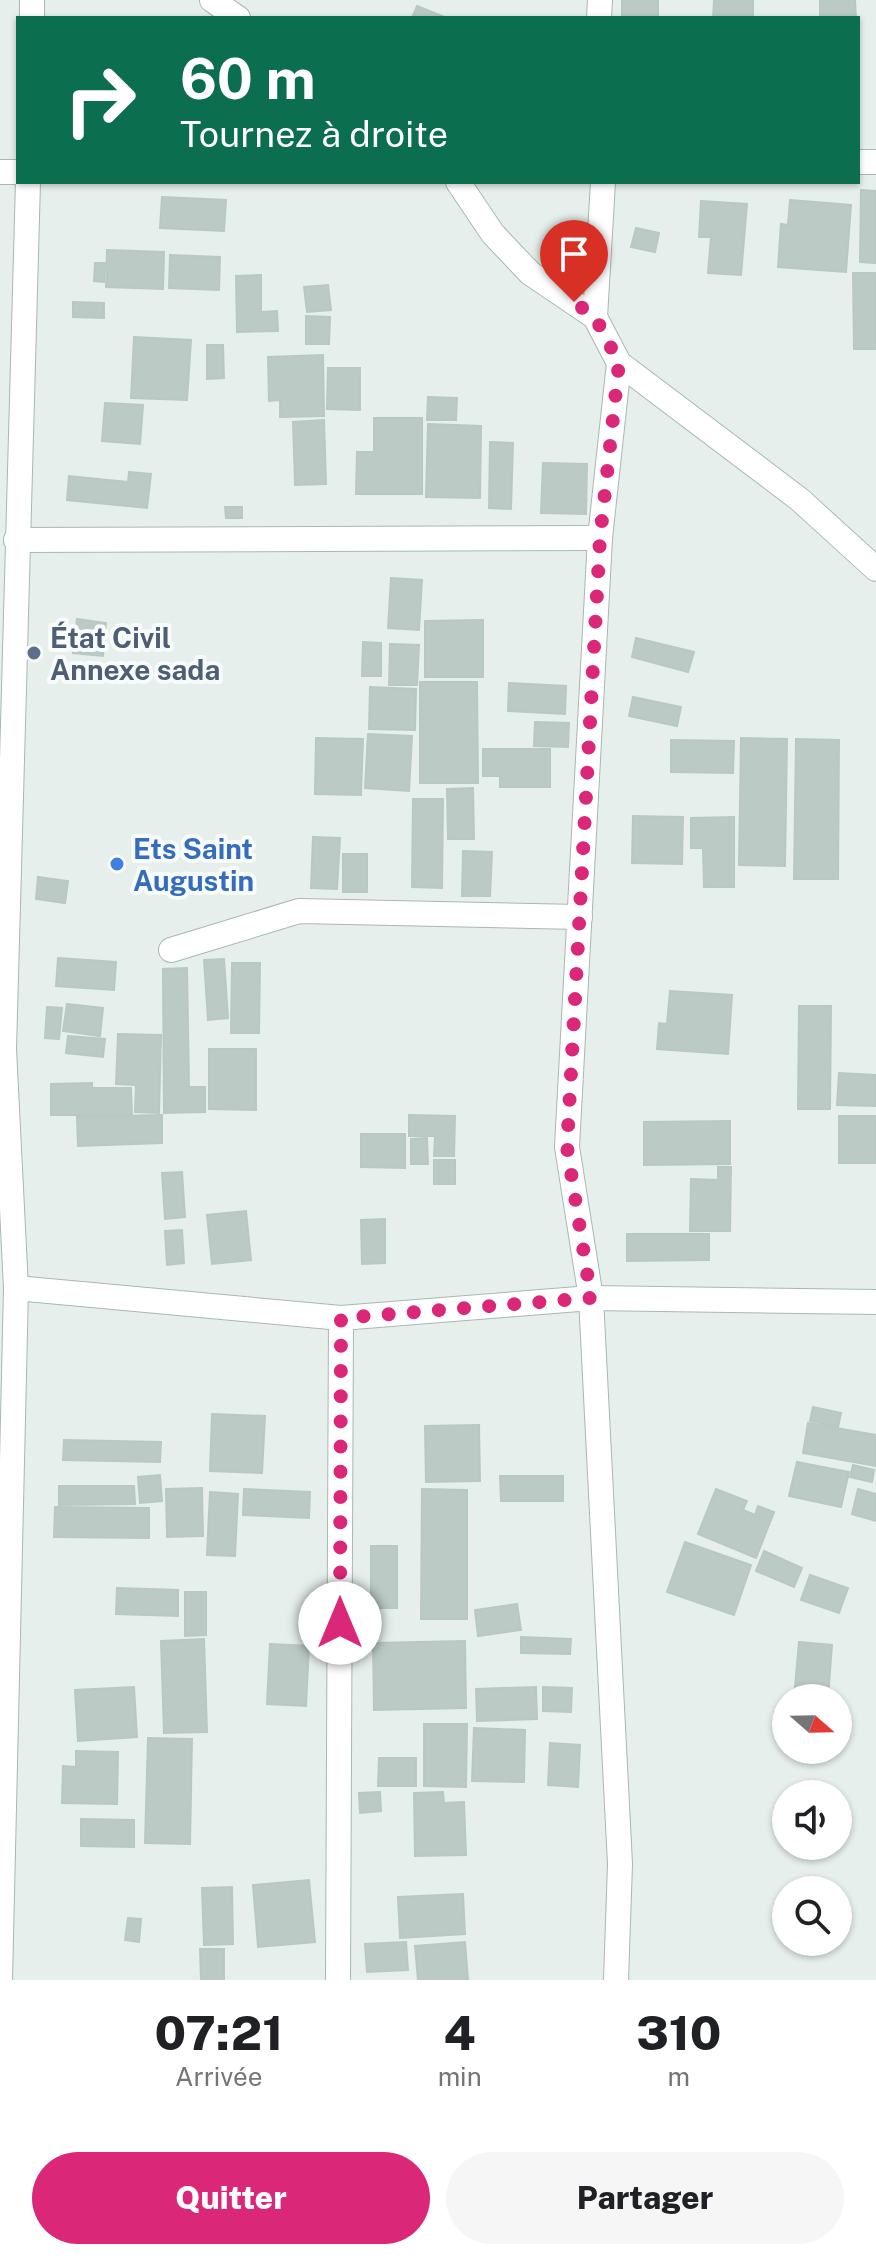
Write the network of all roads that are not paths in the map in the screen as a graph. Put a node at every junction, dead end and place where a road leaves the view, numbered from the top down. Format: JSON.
{"nodes":[{"id":1,"x":212,"y":0,"type":"edge"},
{"id":2,"x":235,"y":16,"type":"edge"},
{"id":3,"x":28,"y":184,"type":"edge"},
{"id":4,"x":459,"y":184,"type":"edge"},
{"id":5,"x":603,"y":184,"type":"edge"},
{"id":6,"x":595,"y":317,"type":"junction"},
{"id":7,"x":619,"y":363,"type":"junction"},
{"id":8,"x":11,"y":529,"type":"edge"},
{"id":9,"x":600,"y":538,"type":"junction"},
{"id":10,"x":876,"y":569,"type":"edge"},
{"id":11,"x":580,"y":917,"type":"junction"},
{"id":12,"x":171,"y":950,"type":"dead end"},
{"id":13,"x":16,"y":1288,"type":"junction"},
{"id":14,"x":591,"y":1298,"type":"junction"},
{"id":15,"x":876,"y":1302,"type":"edge"},
{"id":16,"x":341,"y":1318,"type":"junction"},
{"id":17,"x":0,"y":1980,"type":"edge"},
{"id":18,"x":338,"y":1980,"type":"edge"},
{"id":19,"x":616,"y":1980,"type":"edge"}],
"edges":[{"from":1,"to":2,"type":"street"},
{"from":3,"to":8,"type":"street"},
{"from":4,"to":6,"type":"street"},
{"from":5,"to":6,"type":"street"},
{"from":6,"to":7,"type":"street"},
{"from":7,"to":9,"type":"street"},
{"from":7,"to":10,"type":"street"},
{"from":8,"to":9,"type":"street"},
{"from":8,"to":13,"type":"street"},
{"from":9,"to":11,"type":"street"},
{"from":11,"to":12,"type":"street"},
{"from":11,"to":14,"type":"street"},
{"from":13,"to":16,"type":"street"},
{"from":13,"to":17,"type":"street"},
{"from":14,"to":15,"type":"street"},
{"from":14,"to":16,"type":"street"},
{"from":14,"to":19,"type":"street"},
{"from":16,"to":18,"type":"street"}]}
